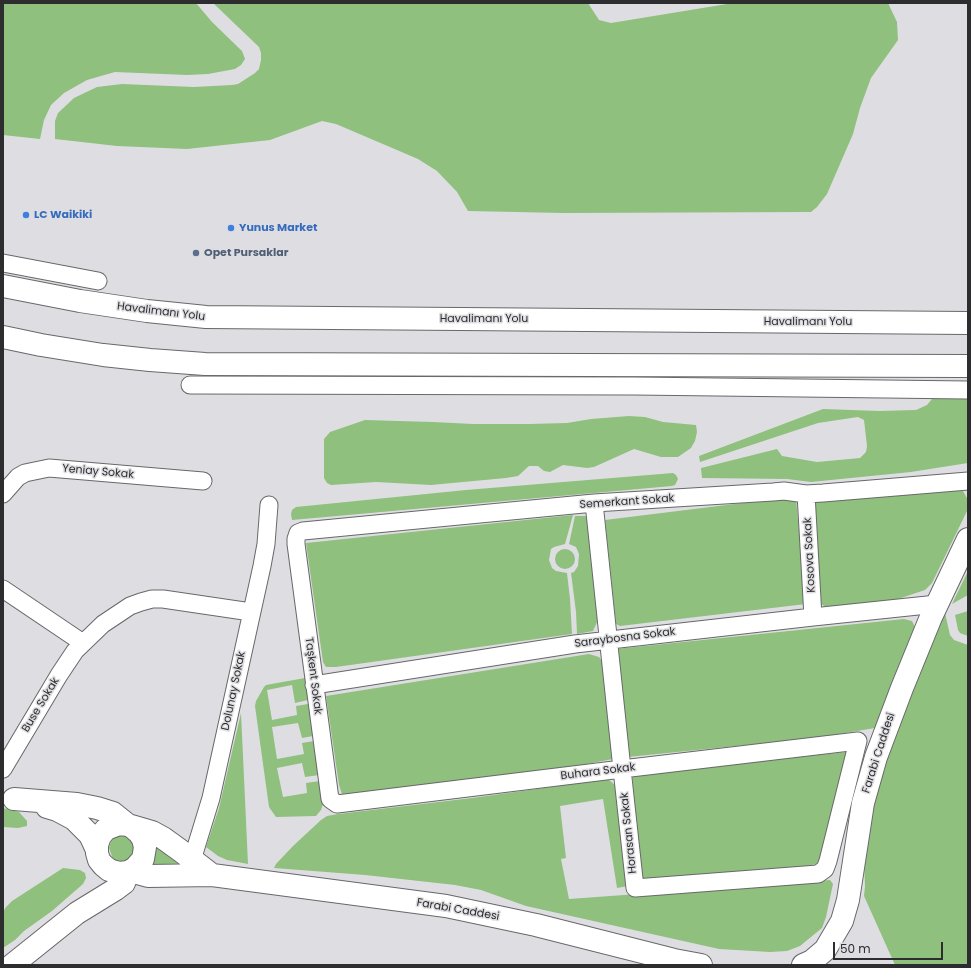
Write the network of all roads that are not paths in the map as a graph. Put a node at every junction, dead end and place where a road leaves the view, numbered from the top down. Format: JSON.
{"nodes":[{"id":1,"x":3,"y":263,"type":"edge"},
{"id":2,"x":98,"y":281,"type":"dead end"},
{"id":3,"x":3,"y":286,"type":"edge"},
{"id":4,"x":968,"y":323,"type":"edge"},
{"id":5,"x":3,"y":337,"type":"edge"},
{"id":6,"x":968,"y":366,"type":"edge"},
{"id":7,"x":190,"y":385,"type":"dead end"},
{"id":8,"x":968,"y":390,"type":"edge"},
{"id":9,"x":203,"y":481,"type":"dead end"},
{"id":10,"x":968,"y":481,"type":"edge"},
{"id":11,"x":3,"y":494,"type":"edge"},
{"id":12,"x":806,"y":494,"type":"junction"},
{"id":13,"x":594,"y":503,"type":"junction"},
{"id":14,"x":269,"y":505,"type":"dead end"},
{"id":15,"x":968,"y":538,"type":"edge"},
{"id":16,"x":296,"y":544,"type":"joint"},
{"id":17,"x":3,"y":589,"type":"edge"},
{"id":18,"x":937,"y":604,"type":"junction"},
{"id":19,"x":251,"y":612,"type":"junction"},
{"id":20,"x":813,"y":617,"type":"junction"},
{"id":21,"x":608,"y":640,"type":"junction"},
{"id":22,"x":83,"y":643,"type":"junction"},
{"id":23,"x":314,"y":685,"type":"junction"},
{"id":24,"x":858,"y":741,"type":"joint"},
{"id":25,"x":622,"y":768,"type":"junction"},
{"id":26,"x":3,"y":769,"type":"edge"},
{"id":27,"x":8,"y":798,"type":"edge"},
{"id":28,"x":337,"y":804,"type":"joint"},
{"id":29,"x":130,"y":826,"type":"junction"},
{"id":30,"x":100,"y":857,"type":"junction"},
{"id":31,"x":190,"y":868,"type":"junction"},
{"id":32,"x":129,"y":872,"type":"junction"},
{"id":33,"x":77,"y":913,"type":"junction"},
{"id":34,"x":12,"y":965,"type":"edge"},
{"id":35,"x":701,"y":965,"type":"edge"},
{"id":36,"x":803,"y":965,"type":"edge"}],
"edges":[{"from":1,"to":2,"type":"street"},
{"from":3,"to":4,"type":"main road","name":"Havalimanı Yolu"},
{"from":5,"to":6,"type":"main road"},
{"from":7,"to":8,"type":"street"},
{"from":9,"to":11,"type":"street","name":"Yeniay Sokak"},
{"from":10,"to":12,"type":"street","name":"Semerkant Sokak"},
{"from":12,"to":13,"type":"street","name":"Semerkant Sokak"},
{"from":12,"to":20,"type":"street","name":"Kosova Sokak"},
{"from":13,"to":16,"type":"street","name":"Semerkant Sokak"},
{"from":13,"to":21,"type":"street","name":"Horasan Sokak"},
{"from":14,"to":19,"type":"street","name":"Dolunay Sokak"},
{"from":15,"to":18,"type":"main road","name":"Farabi Caddesi"},
{"from":16,"to":23,"type":"street","name":"Taşkent Sokak"},
{"from":17,"to":22,"type":"street"},
{"from":18,"to":20,"type":"street","name":"Saraybosna Sokak"},
{"from":18,"to":36,"type":"main road","name":"Farabi Caddesi"},
{"from":19,"to":22,"type":"street","name":"Buse Sokak"},
{"from":19,"to":31,"type":"street","name":"Dolunay Sokak"},
{"from":20,"to":21,"type":"street","name":"Saraybosna Sokak"},
{"from":21,"to":23,"type":"street","name":"Saraybosna Sokak"},
{"from":21,"to":25,"type":"street","name":"Horasan Sokak"},
{"from":22,"to":26,"type":"street","name":"Buse Sokak"},
{"from":23,"to":28,"type":"street","name":"Taşkent Sokak"},
{"from":24,"to":25,"type":"street","name":"Buhara Sokak"},
{"from":24,"to":25,"type":"street","name":"Horasan Sokak"},
{"from":25,"to":28,"type":"street","name":"Buhara Sokak"},
{"from":27,"to":29,"type":"main road"},
{"from":27,"to":30,"type":"main road"},
{"from":29,"to":30,"type":"main road"},
{"from":29,"to":31,"type":"main road"},
{"from":29,"to":32,"type":"main road"},
{"from":30,"to":32,"type":"main road"},
{"from":30,"to":33,"type":"main road"},
{"from":31,"to":32,"type":"main road","name":"Farabi Caddesi"},
{"from":31,"to":35,"type":"main road","name":"Farabi Caddesi"},
{"from":32,"to":33,"type":"main road"},
{"from":33,"to":34,"type":"main road"}]}
